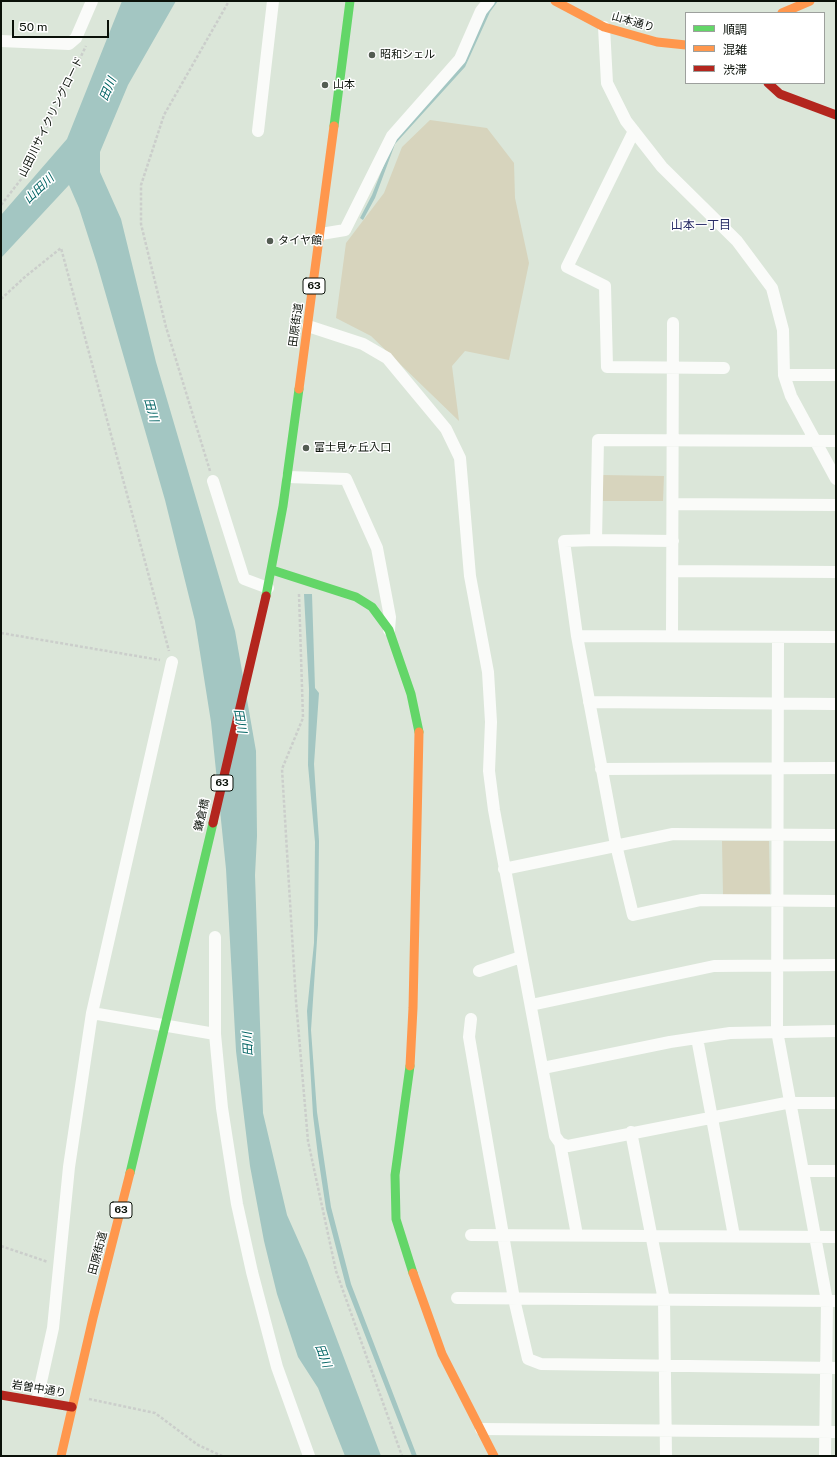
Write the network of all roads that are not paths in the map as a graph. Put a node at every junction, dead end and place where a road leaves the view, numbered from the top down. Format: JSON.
{"nodes":[{"id":1,"x":92,"y":1,"type":"edge"},
{"id":2,"x":273,"y":1,"type":"edge"},
{"id":3,"x":350,"y":1,"type":"edge"},
{"id":4,"x":488,"y":1,"type":"edge"},
{"id":5,"x":555,"y":1,"type":"edge"},
{"id":6,"x":810,"y":1,"type":"edge"},
{"id":7,"x":784,"y":12,"type":"edge"},
{"id":8,"x":604,"y":26,"type":"junction"},
{"id":9,"x":1,"y":41,"type":"edge"},
{"id":10,"x":685,"y":45,"type":"edge"},
{"id":11,"x":769,"y":84,"type":"edge"},
{"id":12,"x":836,"y":115,"type":"edge"},
{"id":13,"x":258,"y":131,"type":"dead end"},
{"id":14,"x":634,"y":131,"type":"junction"},
{"id":15,"x":321,"y":234,"type":"junction"},
{"id":16,"x":673,"y":323,"type":"dead end"},
{"id":17,"x":308,"y":326,"type":"junction"},
{"id":18,"x":673,"y":368,"type":"junction"},
{"id":19,"x":724,"y":368,"type":"dead end"},
{"id":20,"x":784,"y":375,"type":"junction"},
{"id":21,"x":836,"y":375,"type":"edge"},
{"id":22,"x":674,"y":440,"type":"junction"},
{"id":23,"x":815,"y":441,"type":"junction"},
{"id":24,"x":836,"y":441,"type":"edge"},
{"id":25,"x":288,"y":476,"type":"junction"},
{"id":26,"x":836,"y":480,"type":"edge"},
{"id":27,"x":213,"y":481,"type":"road end"},
{"id":28,"x":673,"y":504,"type":"junction"},
{"id":29,"x":836,"y":505,"type":"edge"},
{"id":30,"x":596,"y":540,"type":"junction"},
{"id":31,"x":673,"y":541,"type":"junction"},
{"id":32,"x":272,"y":570,"type":"junction"},
{"id":33,"x":673,"y":571,"type":"junction"},
{"id":34,"x":836,"y":572,"type":"edge"},
{"id":35,"x":268,"y":588,"type":"junction"},
{"id":36,"x":265,"y":603,"type":"joint"},
{"id":37,"x":389,"y":630,"type":"junction"},
{"id":38,"x":576,"y":636,"type":"junction"},
{"id":39,"x":672,"y":636,"type":"junction"},
{"id":40,"x":778,"y":637,"type":"junction"},
{"id":41,"x":836,"y":638,"type":"edge"},
{"id":42,"x":172,"y":662,"type":"road end"},
{"id":43,"x":589,"y":702,"type":"junction"},
{"id":44,"x":778,"y":704,"type":"junction"},
{"id":45,"x":836,"y":704,"type":"edge"},
{"id":46,"x":778,"y":767,"type":"junction"},
{"id":47,"x":836,"y":768,"type":"edge"},
{"id":48,"x":602,"y":769,"type":"junction"},
{"id":49,"x":778,"y":834,"type":"junction"},
{"id":50,"x":836,"y":835,"type":"edge"},
{"id":51,"x":616,"y":845,"type":"junction"},
{"id":52,"x":504,"y":869,"type":"junction"},
{"id":53,"x":778,"y":900,"type":"junction"},
{"id":54,"x":836,"y":901,"type":"edge"},
{"id":55,"x":215,"y":937,"type":"dead end"},
{"id":56,"x":521,"y":957,"type":"junction"},
{"id":57,"x":180,"y":963,"type":"joint"},
{"id":58,"x":778,"y":964,"type":"junction"},
{"id":59,"x":836,"y":965,"type":"edge"},
{"id":60,"x":479,"y":971,"type":"dead end"},
{"id":61,"x":531,"y":1005,"type":"junction"},
{"id":62,"x":92,"y":1013,"type":"junction"},
{"id":63,"x":471,"y":1019,"type":"dead end"},
{"id":64,"x":164,"y":1025,"type":"junction"},
{"id":65,"x":777,"y":1031,"type":"junction"},
{"id":66,"x":836,"y":1031,"type":"edge"},
{"id":67,"x":215,"y":1034,"type":"junction"},
{"id":68,"x":697,"y":1038,"type":"junction"},
{"id":69,"x":543,"y":1068,"type":"junction"},
{"id":70,"x":790,"y":1103,"type":"junction"},
{"id":71,"x":836,"y":1103,"type":"edge"},
{"id":72,"x":712,"y":1117,"type":"junction"},
{"id":73,"x":631,"y":1132,"type":"junction"},
{"id":74,"x":560,"y":1143,"type":"junction"},
{"id":75,"x":803,"y":1171,"type":"junction"},
{"id":76,"x":836,"y":1171,"type":"edge"},
{"id":77,"x":471,"y":1235,"type":"dead end"},
{"id":78,"x":503,"y":1235,"type":"junction"},
{"id":79,"x":577,"y":1235,"type":"junction"},
{"id":80,"x":651,"y":1235,"type":"junction"},
{"id":81,"x":734,"y":1236,"type":"junction"},
{"id":82,"x":815,"y":1236,"type":"junction"},
{"id":83,"x":836,"y":1237,"type":"edge"},
{"id":84,"x":457,"y":1298,"type":"dead end"},
{"id":85,"x":514,"y":1299,"type":"junction"},
{"id":86,"x":664,"y":1300,"type":"junction"},
{"id":87,"x":832,"y":1301,"type":"edge"},
{"id":88,"x":665,"y":1365,"type":"junction"},
{"id":89,"x":831,"y":1368,"type":"edge"},
{"id":90,"x":1,"y":1395,"type":"edge"},
{"id":91,"x":37,"y":1400,"type":"junction"},
{"id":92,"x":72,"y":1407,"type":"junction"},
{"id":93,"x":481,"y":1429,"type":"junction"},
{"id":94,"x":666,"y":1430,"type":"junction"},
{"id":95,"x":830,"y":1432,"type":"edge"},
{"id":96,"x":61,"y":1456,"type":"edge"},
{"id":97,"x":309,"y":1456,"type":"edge"},
{"id":98,"x":494,"y":1456,"type":"edge"},
{"id":99,"x":666,"y":1456,"type":"edge"},
{"id":100,"x":825,"y":1456,"type":"edge"}],
"edges":[{"from":1,"to":9,"type":"street"},
{"from":2,"to":13,"type":"street"},
{"from":3,"to":15,"type":"main road","name":"田原街道","number":"63"},
{"from":4,"to":15,"type":"street"},
{"from":5,"to":8,"type":"main road","name":"山本通り"},
{"from":6,"to":7,"type":"main road"},
{"from":8,"to":10,"type":"main road","name":"山本通り"},
{"from":8,"to":14,"type":"street"},
{"from":11,"to":12,"type":"main road"},
{"from":14,"to":18,"type":"street"},
{"from":14,"to":20,"type":"street"},
{"from":15,"to":17,"type":"main road","name":"田原街道","number":"63"},
{"from":16,"to":18,"type":"street"},
{"from":17,"to":25,"type":"main road","name":"田原街道","number":"63"},
{"from":17,"to":52,"type":"street"},
{"from":18,"to":19,"type":"street"},
{"from":18,"to":22,"type":"street"},
{"from":20,"to":21,"type":"street"},
{"from":20,"to":23,"type":"street"},
{"from":22,"to":23,"type":"street"},
{"from":22,"to":28,"type":"street"},
{"from":22,"to":30,"type":"street"},
{"from":23,"to":24,"type":"street"},
{"from":23,"to":26,"type":"street"},
{"from":25,"to":32,"type":"main road","name":"田原街道","number":"63"},
{"from":25,"to":37,"type":"street"},
{"from":27,"to":35,"type":"street"},
{"from":28,"to":29,"type":"street"},
{"from":28,"to":31,"type":"street"},
{"from":30,"to":31,"type":"street"},
{"from":30,"to":38,"type":"street"},
{"from":31,"to":33,"type":"street"},
{"from":32,"to":35,"type":"main road","name":"田原街道","number":"63"},
{"from":32,"to":37,"type":"main road"},
{"from":33,"to":34,"type":"street"},
{"from":33,"to":39,"type":"street"},
{"from":35,"to":36,"type":"main road","name":"田原街道","number":"63"},
{"from":36,"to":57,"type":"main road","name":"鎌倉橋","number":"63"},
{"from":37,"to":93,"type":"main road"},
{"from":38,"to":39,"type":"street"},
{"from":38,"to":43,"type":"street"},
{"from":39,"to":40,"type":"street"},
{"from":40,"to":41,"type":"street"},
{"from":40,"to":44,"type":"street"},
{"from":42,"to":62,"type":"street"},
{"from":43,"to":44,"type":"street"},
{"from":43,"to":48,"type":"street"},
{"from":44,"to":45,"type":"street"},
{"from":44,"to":46,"type":"street"},
{"from":46,"to":47,"type":"street"},
{"from":46,"to":48,"type":"street"},
{"from":46,"to":49,"type":"street"},
{"from":48,"to":51,"type":"street"},
{"from":49,"to":50,"type":"street"},
{"from":49,"to":51,"type":"street"},
{"from":49,"to":53,"type":"street"},
{"from":51,"to":52,"type":"street"},
{"from":51,"to":53,"type":"street"},
{"from":52,"to":56,"type":"street"},
{"from":53,"to":54,"type":"street"},
{"from":53,"to":58,"type":"street"},
{"from":55,"to":67,"type":"street"},
{"from":56,"to":60,"type":"street"},
{"from":56,"to":61,"type":"street"},
{"from":57,"to":64,"type":"main road","name":"田原街道","number":"63"},
{"from":58,"to":59,"type":"street"},
{"from":58,"to":61,"type":"street"},
{"from":58,"to":65,"type":"street"},
{"from":61,"to":69,"type":"street"},
{"from":62,"to":64,"type":"street"},
{"from":62,"to":91,"type":"street"},
{"from":63,"to":78,"type":"street"},
{"from":64,"to":67,"type":"street"},
{"from":64,"to":92,"type":"main road","name":"田原街道","number":"63"},
{"from":65,"to":66,"type":"street"},
{"from":65,"to":68,"type":"street"},
{"from":65,"to":70,"type":"street"},
{"from":67,"to":97,"type":"street"},
{"from":68,"to":69,"type":"street"},
{"from":68,"to":72,"type":"street"},
{"from":69,"to":74,"type":"street"},
{"from":70,"to":71,"type":"street"},
{"from":70,"to":72,"type":"street"},
{"from":70,"to":75,"type":"street"},
{"from":72,"to":73,"type":"street"},
{"from":72,"to":81,"type":"street"},
{"from":73,"to":74,"type":"street"},
{"from":73,"to":80,"type":"street"},
{"from":74,"to":79,"type":"street"},
{"from":75,"to":76,"type":"street"},
{"from":75,"to":82,"type":"street"},
{"from":77,"to":78,"type":"street"},
{"from":78,"to":79,"type":"street"},
{"from":78,"to":85,"type":"street"},
{"from":79,"to":80,"type":"street"},
{"from":80,"to":81,"type":"street"},
{"from":80,"to":86,"type":"street"},
{"from":81,"to":82,"type":"street"},
{"from":82,"to":83,"type":"street"},
{"from":82,"to":87,"type":"street"},
{"from":84,"to":85,"type":"street"},
{"from":85,"to":86,"type":"street"},
{"from":85,"to":88,"type":"street"},
{"from":86,"to":87,"type":"street"},
{"from":86,"to":88,"type":"street"},
{"from":87,"to":89,"type":"street"},
{"from":88,"to":89,"type":"street"},
{"from":88,"to":94,"type":"street"},
{"from":89,"to":95,"type":"street"},
{"from":90,"to":91,"type":"main road","name":"岩曽中通り"},
{"from":91,"to":92,"type":"main road","name":"岩曽中通り"},
{"from":92,"to":96,"type":"main road","name":"田原街道","number":"63"},
{"from":93,"to":94,"type":"street"},
{"from":93,"to":98,"type":"main road"},
{"from":94,"to":95,"type":"street"},
{"from":94,"to":99,"type":"street"},
{"from":95,"to":100,"type":"street"}]}
